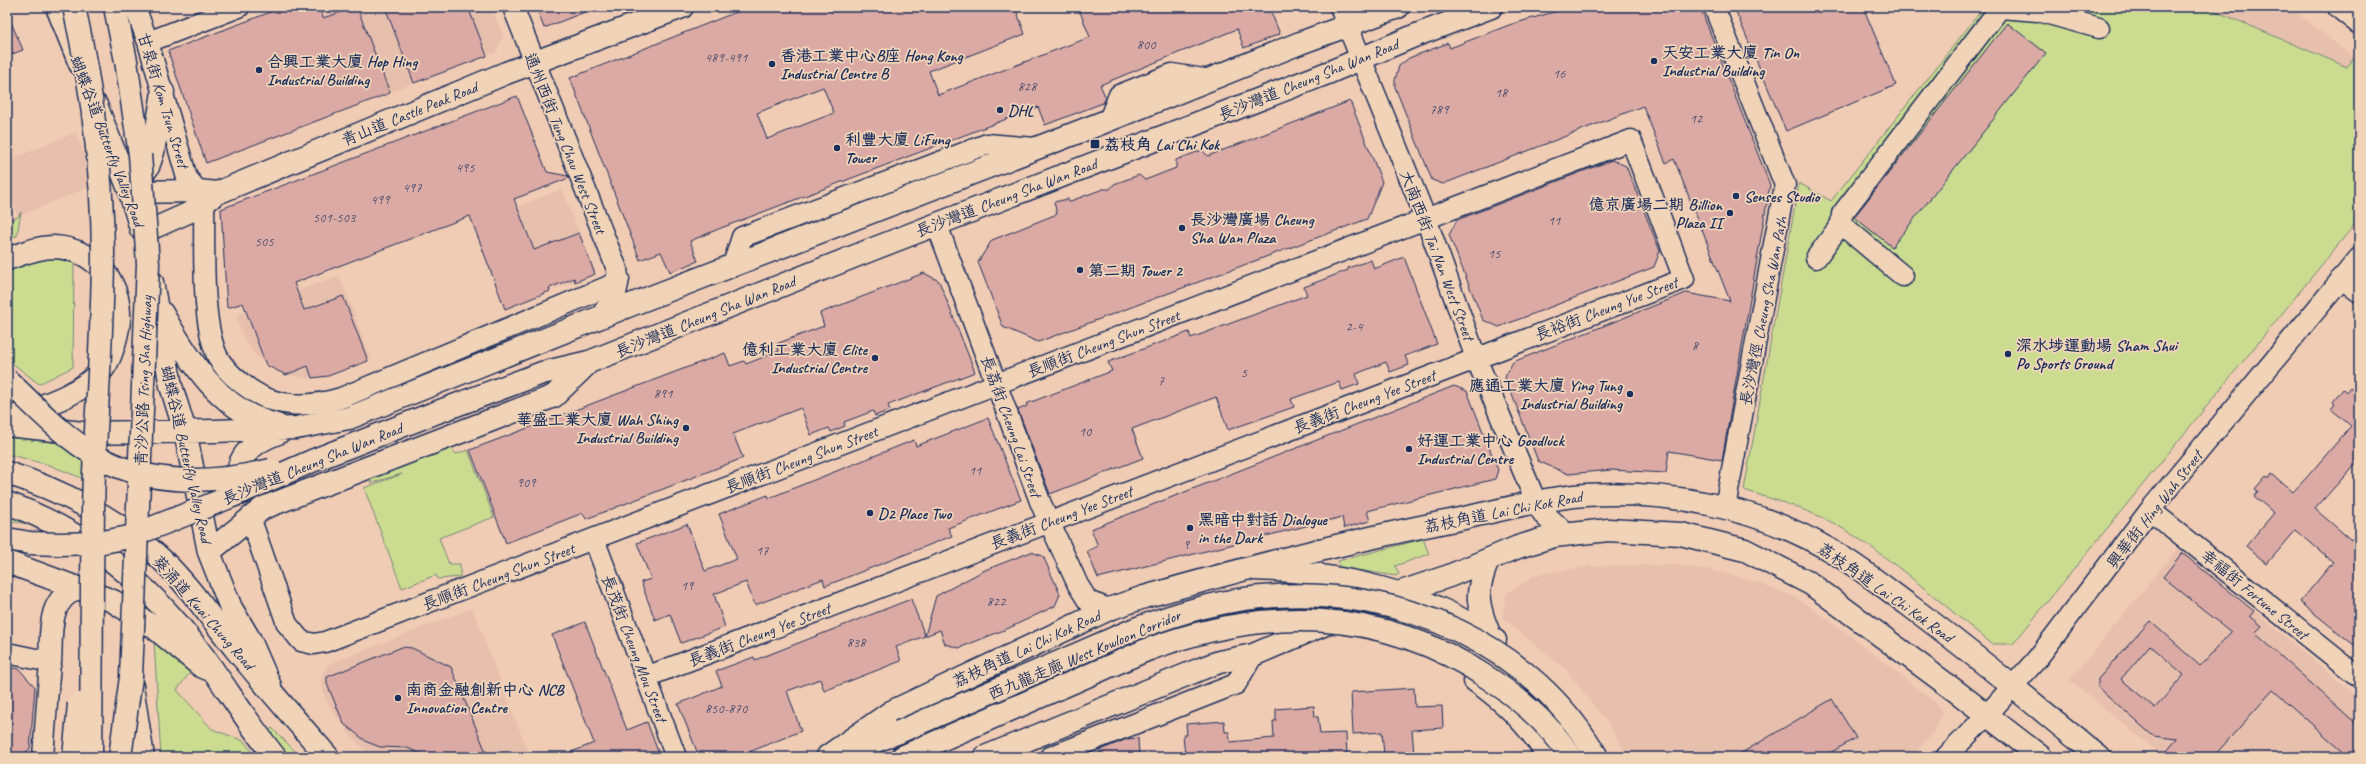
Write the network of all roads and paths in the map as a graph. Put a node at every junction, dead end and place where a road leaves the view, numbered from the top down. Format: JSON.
{"nodes":[{"id":1,"x":57,"y":7,"type":"edge"},
{"id":2,"x":74,"y":7,"type":"edge"},
{"id":3,"x":115,"y":7,"type":"edge"},
{"id":4,"x":135,"y":7,"type":"edge"},
{"id":5,"x":239,"y":7,"type":"edge"},
{"id":6,"x":513,"y":7,"type":"edge"},
{"id":7,"x":682,"y":7,"type":"edge"},
{"id":8,"x":1491,"y":7,"type":"edge"},
{"id":9,"x":1714,"y":7,"type":"edge"},
{"id":10,"x":2339,"y":7,"type":"edge"},
{"id":11,"x":1395,"y":8,"type":"edge"},
{"id":12,"x":1344,"y":16,"type":"edge"},
{"id":13,"x":2359,"y":23,"type":"edge"},
{"id":14,"x":2099,"y":28,"type":"dead end"},
{"id":15,"x":148,"y":42,"type":"junction"},
{"id":16,"x":1361,"y":59,"type":"junction"},
{"id":17,"x":534,"y":62,"type":"junction"},
{"id":18,"x":163,"y":92,"type":"junction"},
{"id":19,"x":130,"y":192,"type":"junction"},
{"id":20,"x":206,"y":196,"type":"junction"},
{"id":21,"x":1426,"y":219,"type":"junction"},
{"id":22,"x":1841,"y":224,"type":"junction"},
{"id":23,"x":937,"y":225,"type":"junction"},
{"id":24,"x":143,"y":233,"type":"junction"},
{"id":25,"x":1816,"y":258,"type":"dead end"},
{"id":26,"x":2359,"y":258,"type":"edge"},
{"id":27,"x":7,"y":260,"type":"edge"},
{"id":28,"x":1903,"y":276,"type":"dead end"},
{"id":29,"x":2341,"y":278,"type":"junction"},
{"id":30,"x":618,"y":279,"type":"junction"},
{"id":31,"x":2359,"y":292,"type":"edge"},
{"id":32,"x":155,"y":300,"type":"junction"},
{"id":33,"x":602,"y":316,"type":"junction"},
{"id":34,"x":1476,"y":358,"type":"junction"},
{"id":35,"x":589,"y":362,"type":"junction"},
{"id":36,"x":7,"y":380,"type":"edge"},
{"id":37,"x":996,"y":384,"type":"junction"},
{"id":38,"x":7,"y":418,"type":"edge"},
{"id":39,"x":7,"y":425,"type":"edge"},
{"id":40,"x":296,"y":428,"type":"junction"},
{"id":41,"x":185,"y":431,"type":"junction"},
{"id":42,"x":312,"y":460,"type":"junction"},
{"id":43,"x":7,"y":472,"type":"edge"},
{"id":44,"x":1536,"y":502,"type":"junction"},
{"id":45,"x":7,"y":503,"type":"edge"},
{"id":46,"x":1725,"y":507,"type":"junction"},
{"id":47,"x":2150,"y":510,"type":"junction"},
{"id":48,"x":250,"y":517,"type":"junction"},
{"id":49,"x":1051,"y":522,"type":"junction"},
{"id":50,"x":1565,"y":534,"type":"junction"},
{"id":51,"x":7,"y":539,"type":"edge"},
{"id":52,"x":594,"y":539,"type":"junction"},
{"id":53,"x":210,"y":552,"type":"junction"},
{"id":54,"x":1488,"y":560,"type":"junction"},
{"id":55,"x":7,"y":562,"type":"edge"},
{"id":56,"x":92,"y":564,"type":"junction"},
{"id":57,"x":1240,"y":570,"type":"junction"},
{"id":58,"x":1316,"y":574,"type":"junction"},
{"id":59,"x":77,"y":588,"type":"junction"},
{"id":60,"x":1398,"y":593,"type":"junction"},
{"id":61,"x":1110,"y":609,"type":"junction"},
{"id":62,"x":1321,"y":625,"type":"junction"},
{"id":63,"x":1490,"y":636,"type":"junction"},
{"id":64,"x":7,"y":653,"type":"edge"},
{"id":65,"x":1253,"y":655,"type":"junction"},
{"id":66,"x":50,"y":662,"type":"junction"},
{"id":67,"x":213,"y":671,"type":"junction"},
{"id":68,"x":131,"y":677,"type":"junction"},
{"id":69,"x":646,"y":677,"type":"junction"},
{"id":70,"x":2359,"y":677,"type":"edge"},
{"id":71,"x":2014,"y":686,"type":"junction"},
{"id":72,"x":271,"y":689,"type":"junction"},
{"id":73,"x":1987,"y":715,"type":"junction"},
{"id":74,"x":905,"y":755,"type":"edge"},
{"id":75,"x":43,"y":757,"type":"edge"},
{"id":76,"x":74,"y":757,"type":"edge"},
{"id":77,"x":91,"y":757,"type":"edge"},
{"id":78,"x":120,"y":757,"type":"edge"},
{"id":79,"x":143,"y":757,"type":"edge"},
{"id":80,"x":275,"y":757,"type":"edge"},
{"id":81,"x":328,"y":757,"type":"edge"},
{"id":82,"x":676,"y":757,"type":"edge"},
{"id":83,"x":826,"y":757,"type":"edge"},
{"id":84,"x":835,"y":757,"type":"edge"},
{"id":85,"x":985,"y":757,"type":"edge"},
{"id":86,"x":1050,"y":757,"type":"edge"},
{"id":87,"x":1547,"y":757,"type":"edge"},
{"id":88,"x":1571,"y":757,"type":"edge"},
{"id":89,"x":1597,"y":757,"type":"edge"},
{"id":90,"x":1606,"y":757,"type":"edge"},
{"id":91,"x":1946,"y":757,"type":"edge"},
{"id":92,"x":2041,"y":757,"type":"edge"},
{"id":93,"x":2100,"y":757,"type":"edge"}],
"edges":[{"from":1,"to":19,"type":"main road","name":"蝴蝶谷道 Butterfly Valley Road"},
{"from":2,"to":56,"type":"main road","bridge":true},
{"from":3,"to":68,"type":"main road","name":"青沙公路 Tsing Sha Highway","bridge":true},
{"from":4,"to":15,"type":"street","name":"甘泉街 Kom Tsun Street"},
{"from":5,"to":15,"type":"street"},
{"from":6,"to":17,"type":"street","name":"通州西街 Tung Chau West Street"},
{"from":7,"to":17,"type":"main road","name":"青山道 Castle Peak Road"},
{"from":8,"to":16,"type":"main road","name":"長沙灣道 Cheung Sha Wan Road"},
{"from":9,"to":46,"type":"street","name":"長沙灣徑 Cheung Sha Wan Path"},
{"from":10,"to":13,"type":"main road"},
{"from":11,"to":12,"type":"main road","name":"長沙灣道 Cheung Sha Wan Road"},
{"from":12,"to":16,"type":"street","name":"大南西街 Tai Nan West Street"},
{"from":12,"to":33,"type":"main road","name":"長沙灣道 Cheung Sha Wan Road"},
{"from":14,"to":22,"type":"street"},
{"from":15,"to":18,"type":"street","name":"甘泉街 Kom Tsun Street"},
{"from":16,"to":21,"type":"street","name":"大南西街 Tai Nan West Street"},
{"from":16,"to":23,"type":"main road","name":"長沙灣道 Cheung Sha Wan Road"},
{"from":17,"to":20,"type":"main road","name":"青山道 Castle Peak Road"},
{"from":17,"to":30,"type":"street","name":"通州西街 Tung Chau West Street"},
{"from":18,"to":19,"type":"main road"},
{"from":18,"to":20,"type":"street","name":"甘泉街 Kom Tsun Street"},
{"from":19,"to":20,"type":"main road"},
{"from":19,"to":24,"type":"main road","name":"蝴蝶谷道 Butterfly Valley Road"},
{"from":20,"to":24,"type":"street","name":"青山道 Castle Peak Road"},
{"from":20,"to":30,"type":"street"},
{"from":21,"to":34,"type":"street","name":"大南西街 Tai Nan West Street"},
{"from":21,"to":34,"type":"street","name":"長裕街 Cheung Yue Street"},
{"from":21,"to":37,"type":"street","name":"長順街 Cheung Shun Street"},
{"from":22,"to":25,"type":"street"},
{"from":22,"to":28,"type":"street"},
{"from":23,"to":35,"type":"main road","name":"長沙灣道 Cheung Sha Wan Road"},
{"from":23,"to":37,"type":"street","name":"長荔街 Cheung Lai Street"},
{"from":24,"to":32,"type":"main road","name":"蝴蝶谷道 Butterfly Valley Road"},
{"from":26,"to":29,"type":"street","name":"興華街 Hing Wah Street"},
{"from":27,"to":38,"type":"main road"},
{"from":29,"to":31,"type":"street"},
{"from":29,"to":47,"type":"street","name":"興華街 Hing Wah Street"},
{"from":30,"to":33,"type":"main road"},
{"from":32,"to":40,"type":"main road"},
{"from":32,"to":41,"type":"main road","name":"蝴蝶谷道 Butterfly Valley Road"},
{"from":33,"to":40,"type":"main road","name":"長沙灣道 Cheung Sha Wan Road"},
{"from":34,"to":44,"type":"street","name":"大南西街 Tai Nan West Street"},
{"from":34,"to":49,"type":"street","name":"長義街 Cheung Yee Street"},
{"from":35,"to":42,"type":"main road","name":"長沙灣道 Cheung Sha Wan Road","bridge":true},
{"from":35,"to":48,"type":"main road","name":"長沙灣道 Cheung Sha Wan Road"},
{"from":36,"to":42,"type":"main road","bridge":true},
{"from":37,"to":49,"type":"street","name":"長荔街 Cheung Lai Street"},
{"from":37,"to":52,"type":"street","name":"長順街 Cheung Shun Street"},
{"from":39,"to":41,"type":"main road","name":"長沙灣道 Cheung Sha Wan Road"},
{"from":40,"to":41,"type":"main road","name":"長沙灣道 Cheung Sha Wan Road"},
{"from":40,"to":48,"type":"main road"},
{"from":41,"to":53,"type":"main road","name":"蝴蝶谷道 Butterfly Valley Road"},
{"from":42,"to":51,"type":"main road","name":"長沙灣道 Cheung Sha Wan Road","bridge":true},
{"from":43,"to":72,"type":"main road","name":"葵涌道 Kwai Chung Road"},
{"from":44,"to":46,"type":"main road","name":"荔枝角道 Lai Chi Kok Road"},
{"from":44,"to":50,"type":"main road"},
{"from":44,"to":57,"type":"main road","name":"荔枝角道 Lai Chi Kok Road"},
{"from":45,"to":67,"type":"main road","name":"葵涌道 Kwai Chung Road"},
{"from":46,"to":71,"type":"main road","name":"荔枝角道 Lai Chi Kok Road"},
{"from":47,"to":70,"type":"street","name":"幸福街 Fortune Street"},
{"from":47,"to":71,"type":"street","name":"興華街 Hing Wah Street"},
{"from":48,"to":52,"type":"street","name":"長順街 Cheung Shun Street"},
{"from":48,"to":53,"type":"main road","name":"長沙灣道 Cheung Sha Wan Road"},
{"from":49,"to":61,"type":"street","name":"長荔街 Cheung Lai Street"},
{"from":49,"to":69,"type":"street","name":"長義街 Cheung Yee Street"},
{"from":50,"to":54,"type":"main road"},
{"from":50,"to":73,"type":"main road"},
{"from":52,"to":69,"type":"street","name":"長茂街 Cheung Mou Street"},
{"from":53,"to":72,"type":"main road","name":"蝴蝶谷道 Butterfly Valley Road"},
{"from":54,"to":60,"type":"main road"},
{"from":54,"to":63,"type":"main road"},
{"from":55,"to":59,"type":"main road"},
{"from":56,"to":76,"type":"main road","bridge":true},
{"from":56,"to":77,"type":"main road","bridge":true},
{"from":57,"to":58,"type":"street","name":"荔枝角道 Lai Chi Kok Road"},
{"from":57,"to":61,"type":"main road","name":"荔枝角道 Lai Chi Kok Road"},
{"from":58,"to":60,"type":"street","name":"荔枝角道 Lai Chi Kok Road"},
{"from":58,"to":62,"type":"main road"},
{"from":59,"to":66,"type":"main road"},
{"from":59,"to":67,"type":"main road"},
{"from":60,"to":62,"type":"main road"},
{"from":60,"to":63,"type":"street","name":"荔枝角道 Lai Chi Kok Road"},
{"from":61,"to":83,"type":"main road","name":"荔枝角道 Lai Chi Kok Road"},
{"from":62,"to":65,"type":"main road"},
{"from":62,"to":87,"type":"street"},
{"from":63,"to":90,"type":"street","name":"荔枝角道 Lai Chi Kok Road"},
{"from":64,"to":66,"type":"street"},
{"from":65,"to":85,"type":"main road"},
{"from":65,"to":86,"type":"street"},
{"from":66,"to":75,"type":"street"},
{"from":67,"to":80,"type":"main road"},
{"from":68,"to":78,"type":"main road","name":"青沙公路 Tsing Sha Highway","bridge":true},
{"from":68,"to":79,"type":"main road","bridge":true},
{"from":69,"to":82,"type":"street","name":"長茂街 Cheung Mou Street"},
{"from":71,"to":73,"type":"street","name":"興華街 Hing Wah Street"},
{"from":71,"to":93,"type":"main road","name":"荔枝角道 Lai Chi Kok Road"},
{"from":72,"to":81,"type":"main road"},
{"from":73,"to":91,"type":"street","name":"興華街 Hing Wah Street"},
{"from":73,"to":92,"type":"main road"},
{"from":74,"to":88,"type":"main road","name":"西九龍走廊 West Kowloon Corridor","bridge":true},
{"from":84,"to":89,"type":"main road","name":"西九龍走廊 West Kowloon Corridor","bridge":true}]}
